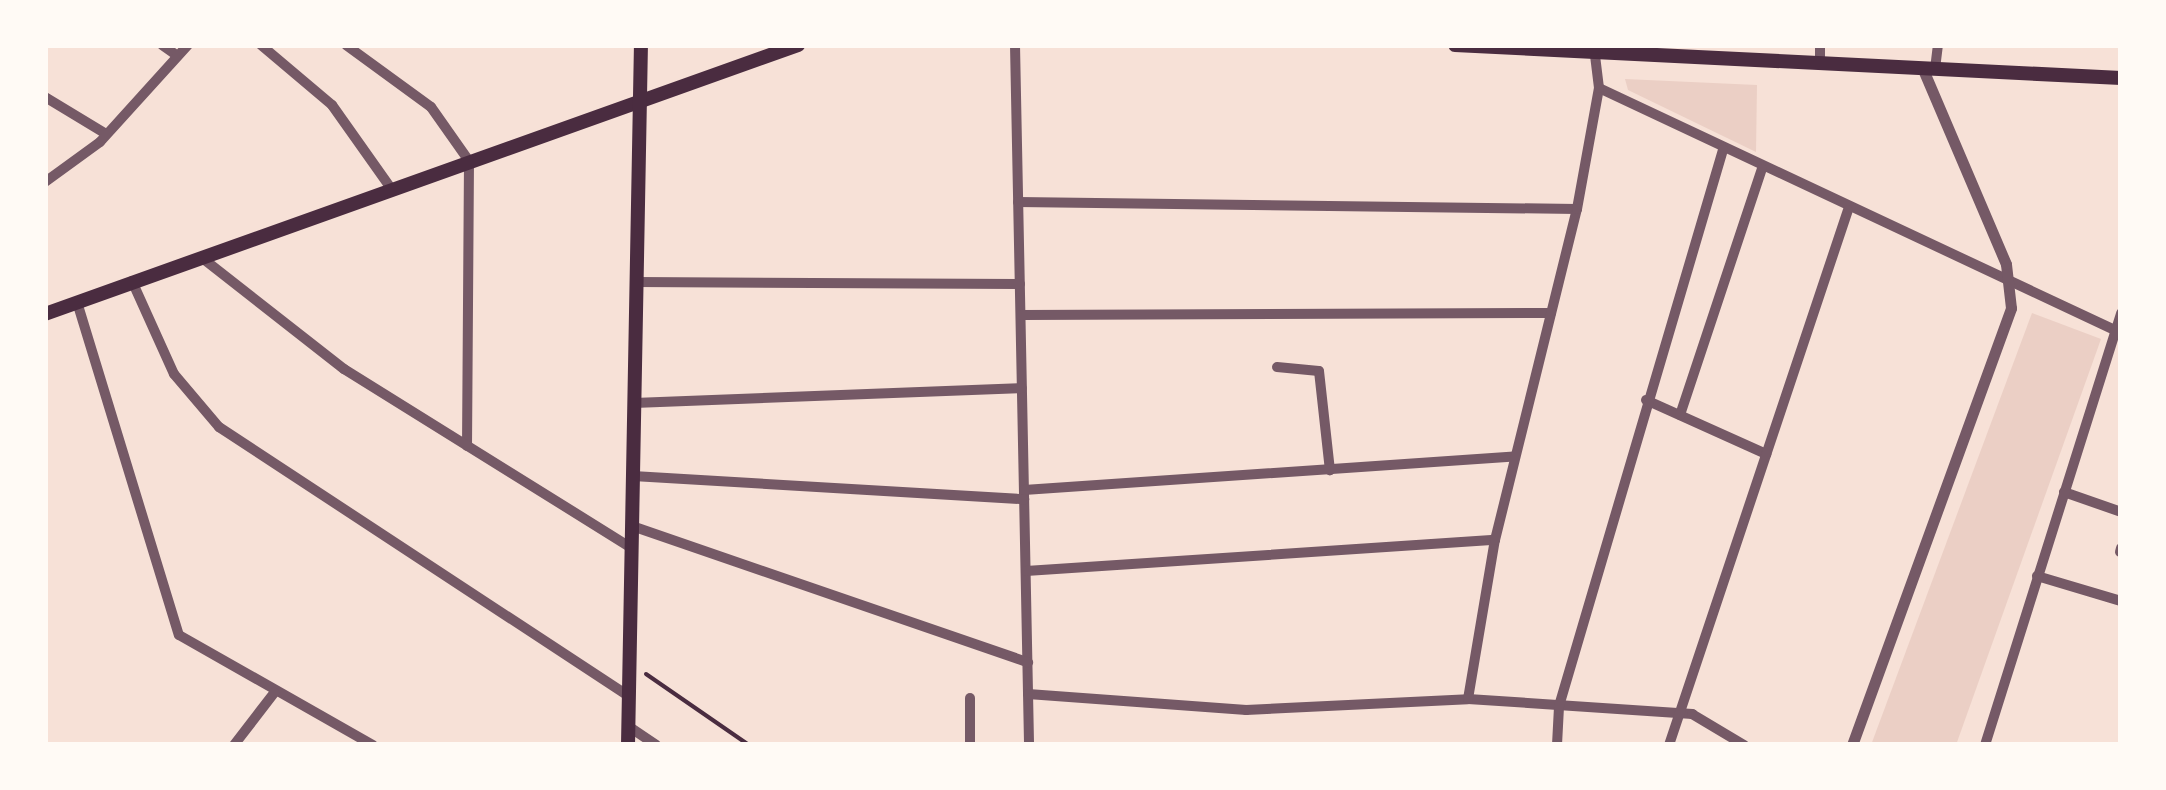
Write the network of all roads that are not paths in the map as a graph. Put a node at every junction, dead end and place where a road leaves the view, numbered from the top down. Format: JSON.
{"nodes":[{"id":1,"x":162,"y":45,"type":"edge"},
{"id":2,"x":188,"y":45,"type":"edge"},
{"id":3,"x":262,"y":45,"type":"edge"},
{"id":4,"x":346,"y":45,"type":"edge"},
{"id":5,"x":641,"y":45,"type":"edge"},
{"id":6,"x":798,"y":45,"type":"edge"},
{"id":7,"x":1015,"y":45,"type":"edge"},
{"id":8,"x":1455,"y":45,"type":"edge"},
{"id":9,"x":1820,"y":45,"type":"edge"},
{"id":10,"x":1938,"y":45,"type":"edge"},
{"id":11,"x":1566,"y":48,"type":"edge"},
{"id":12,"x":1700,"y":51,"type":"edge"},
{"id":13,"x":1595,"y":53,"type":"junction"},
{"id":14,"x":178,"y":56,"type":"junction"},
{"id":15,"x":1820,"y":64,"type":"junction"},
{"id":16,"x":1929,"y":69,"type":"junction"},
{"id":17,"x":2121,"y":78,"type":"edge"},
{"id":18,"x":1599,"y":88,"type":"junction"},
{"id":19,"x":640,"y":96,"type":"junction"},
{"id":20,"x":45,"y":97,"type":"edge"},
{"id":21,"x":106,"y":134,"type":"junction"},
{"id":22,"x":1724,"y":150,"type":"junction"},
{"id":23,"x":467,"y":157,"type":"junction"},
{"id":24,"x":1762,"y":169,"type":"junction"},
{"id":25,"x":45,"y":182,"type":"edge"},
{"id":26,"x":390,"y":187,"type":"junction"},
{"id":27,"x":1018,"y":202,"type":"junction"},
{"id":28,"x":1577,"y":209,"type":"junction"},
{"id":29,"x":1848,"y":210,"type":"junction"},
{"id":30,"x":200,"y":256,"type":"junction"},
{"id":31,"x":132,"y":281,"type":"junction"},
{"id":32,"x":636,"y":282,"type":"junction"},
{"id":33,"x":1020,"y":284,"type":"junction"},
{"id":34,"x":2012,"y":286,"type":"junction"},
{"id":35,"x":77,"y":302,"type":"junction"},
{"id":36,"x":1551,"y":313,"type":"junction"},
{"id":37,"x":2121,"y":313,"type":"edge"},
{"id":38,"x":45,"y":314,"type":"edge"},
{"id":39,"x":1020,"y":316,"type":"junction"},
{"id":40,"x":2119,"y":333,"type":"edge"},
{"id":41,"x":1278,"y":367,"type":"dead end"},
{"id":42,"x":1022,"y":388,"type":"junction"},
{"id":43,"x":1646,"y":400,"type":"junction"},
{"id":44,"x":634,"y":403,"type":"junction"},
{"id":45,"x":1680,"y":415,"type":"junction"},
{"id":46,"x":466,"y":446,"type":"junction"},
{"id":47,"x":1766,"y":454,"type":"junction"},
{"id":48,"x":1514,"y":457,"type":"junction"},
{"id":49,"x":1330,"y":470,"type":"junction"},
{"id":50,"x":633,"y":476,"type":"junction"},
{"id":51,"x":2064,"y":492,"type":"junction"},
{"id":52,"x":1024,"y":495,"type":"junction"},
{"id":53,"x":2121,"y":512,"type":"edge"},
{"id":54,"x":632,"y":526,"type":"junction"},
{"id":55,"x":1495,"y":540,"type":"junction"},
{"id":56,"x":632,"y":548,"type":"junction"},
{"id":57,"x":1026,"y":571,"type":"junction"},
{"id":58,"x":2037,"y":576,"type":"junction"},
{"id":59,"x":2121,"y":601,"type":"edge"},
{"id":60,"x":1028,"y":662,"type":"junction"},
{"id":61,"x":274,"y":693,"type":"junction"},
{"id":62,"x":1028,"y":694,"type":"junction"},
{"id":63,"x":629,"y":696,"type":"junction"},
{"id":64,"x":970,"y":698,"type":"dead end"},
{"id":65,"x":1468,"y":698,"type":"junction"},
{"id":66,"x":1560,"y":706,"type":"junction"},
{"id":67,"x":1682,"y":714,"type":"junction"},
{"id":68,"x":628,"y":726,"type":"junction"},
{"id":69,"x":234,"y":745,"type":"edge"},
{"id":70,"x":373,"y":745,"type":"edge"},
{"id":71,"x":628,"y":745,"type":"edge"},
{"id":72,"x":656,"y":745,"type":"edge"},
{"id":73,"x":970,"y":745,"type":"edge"},
{"id":74,"x":1029,"y":745,"type":"edge"},
{"id":75,"x":1557,"y":745,"type":"edge"},
{"id":76,"x":1668,"y":745,"type":"edge"},
{"id":77,"x":1744,"y":745,"type":"edge"},
{"id":78,"x":1852,"y":745,"type":"edge"},
{"id":79,"x":1984,"y":745,"type":"edge"}],
"edges":[{"from":1,"to":14,"type":"street"},
{"from":2,"to":14,"type":"street"},
{"from":3,"to":26,"type":"street"},
{"from":4,"to":23,"type":"street"},
{"from":5,"to":19,"type":"main road"},
{"from":6,"to":19,"type":"main road"},
{"from":7,"to":27,"type":"street"},
{"from":8,"to":11,"type":"main road"},
{"from":9,"to":15,"type":"street"},
{"from":10,"to":16,"type":"street"},
{"from":11,"to":13,"type":"main road"},
{"from":12,"to":13,"type":"main road"},
{"from":12,"to":15,"type":"main road"},
{"from":13,"to":18,"type":"street"},
{"from":14,"to":21,"type":"street"},
{"from":15,"to":16,"type":"main road"},
{"from":16,"to":17,"type":"main road"},
{"from":16,"to":34,"type":"street"},
{"from":18,"to":22,"type":"street"},
{"from":18,"to":28,"type":"street"},
{"from":19,"to":23,"type":"main road"},
{"from":19,"to":32,"type":"main road"},
{"from":20,"to":21,"type":"street"},
{"from":21,"to":25,"type":"street"},
{"from":22,"to":24,"type":"street"},
{"from":22,"to":43,"type":"street"},
{"from":23,"to":26,"type":"main road"},
{"from":23,"to":46,"type":"street"},
{"from":24,"to":29,"type":"street"},
{"from":24,"to":45,"type":"street"},
{"from":26,"to":30,"type":"main road"},
{"from":27,"to":28,"type":"street"},
{"from":27,"to":33,"type":"street"},
{"from":28,"to":36,"type":"street"},
{"from":29,"to":34,"type":"street"},
{"from":29,"to":47,"type":"street"},
{"from":30,"to":31,"type":"main road"},
{"from":30,"to":46,"type":"street"},
{"from":31,"to":35,"type":"main road"},
{"from":31,"to":63,"type":"street"},
{"from":32,"to":33,"type":"street"},
{"from":32,"to":44,"type":"main road"},
{"from":33,"to":39,"type":"street"},
{"from":34,"to":40,"type":"street"},
{"from":34,"to":78,"type":"street"},
{"from":35,"to":38,"type":"main road"},
{"from":35,"to":61,"type":"street"},
{"from":36,"to":39,"type":"street"},
{"from":36,"to":48,"type":"street"},
{"from":37,"to":40,"type":"street"},
{"from":39,"to":42,"type":"street"},
{"from":40,"to":51,"type":"street"},
{"from":41,"to":49,"type":"street"},
{"from":42,"to":44,"type":"street"},
{"from":42,"to":52,"type":"street"},
{"from":43,"to":45,"type":"street"},
{"from":43,"to":66,"type":"street"},
{"from":44,"to":50,"type":"main road"},
{"from":45,"to":47,"type":"street"},
{"from":46,"to":56,"type":"street"},
{"from":47,"to":67,"type":"street"},
{"from":48,"to":49,"type":"street"},
{"from":48,"to":55,"type":"street"},
{"from":49,"to":52,"type":"street"},
{"from":50,"to":52,"type":"street"},
{"from":50,"to":54,"type":"main road"},
{"from":51,"to":53,"type":"street"},
{"from":51,"to":58,"type":"street"},
{"from":52,"to":57,"type":"street"},
{"from":54,"to":56,"type":"main road"},
{"from":54,"to":60,"type":"street"},
{"from":55,"to":57,"type":"street"},
{"from":55,"to":65,"type":"street"},
{"from":56,"to":63,"type":"main road"},
{"from":57,"to":60,"type":"street"},
{"from":58,"to":59,"type":"street"},
{"from":58,"to":79,"type":"street"},
{"from":60,"to":62,"type":"street"},
{"from":61,"to":69,"type":"street"},
{"from":61,"to":70,"type":"street"},
{"from":62,"to":65,"type":"street"},
{"from":62,"to":74,"type":"street"},
{"from":63,"to":68,"type":"main road"},
{"from":64,"to":73,"type":"street"},
{"from":65,"to":66,"type":"street"},
{"from":66,"to":67,"type":"street"},
{"from":66,"to":75,"type":"street"},
{"from":67,"to":76,"type":"street"},
{"from":67,"to":77,"type":"street"},
{"from":68,"to":71,"type":"main road"},
{"from":68,"to":72,"type":"street"}]}
